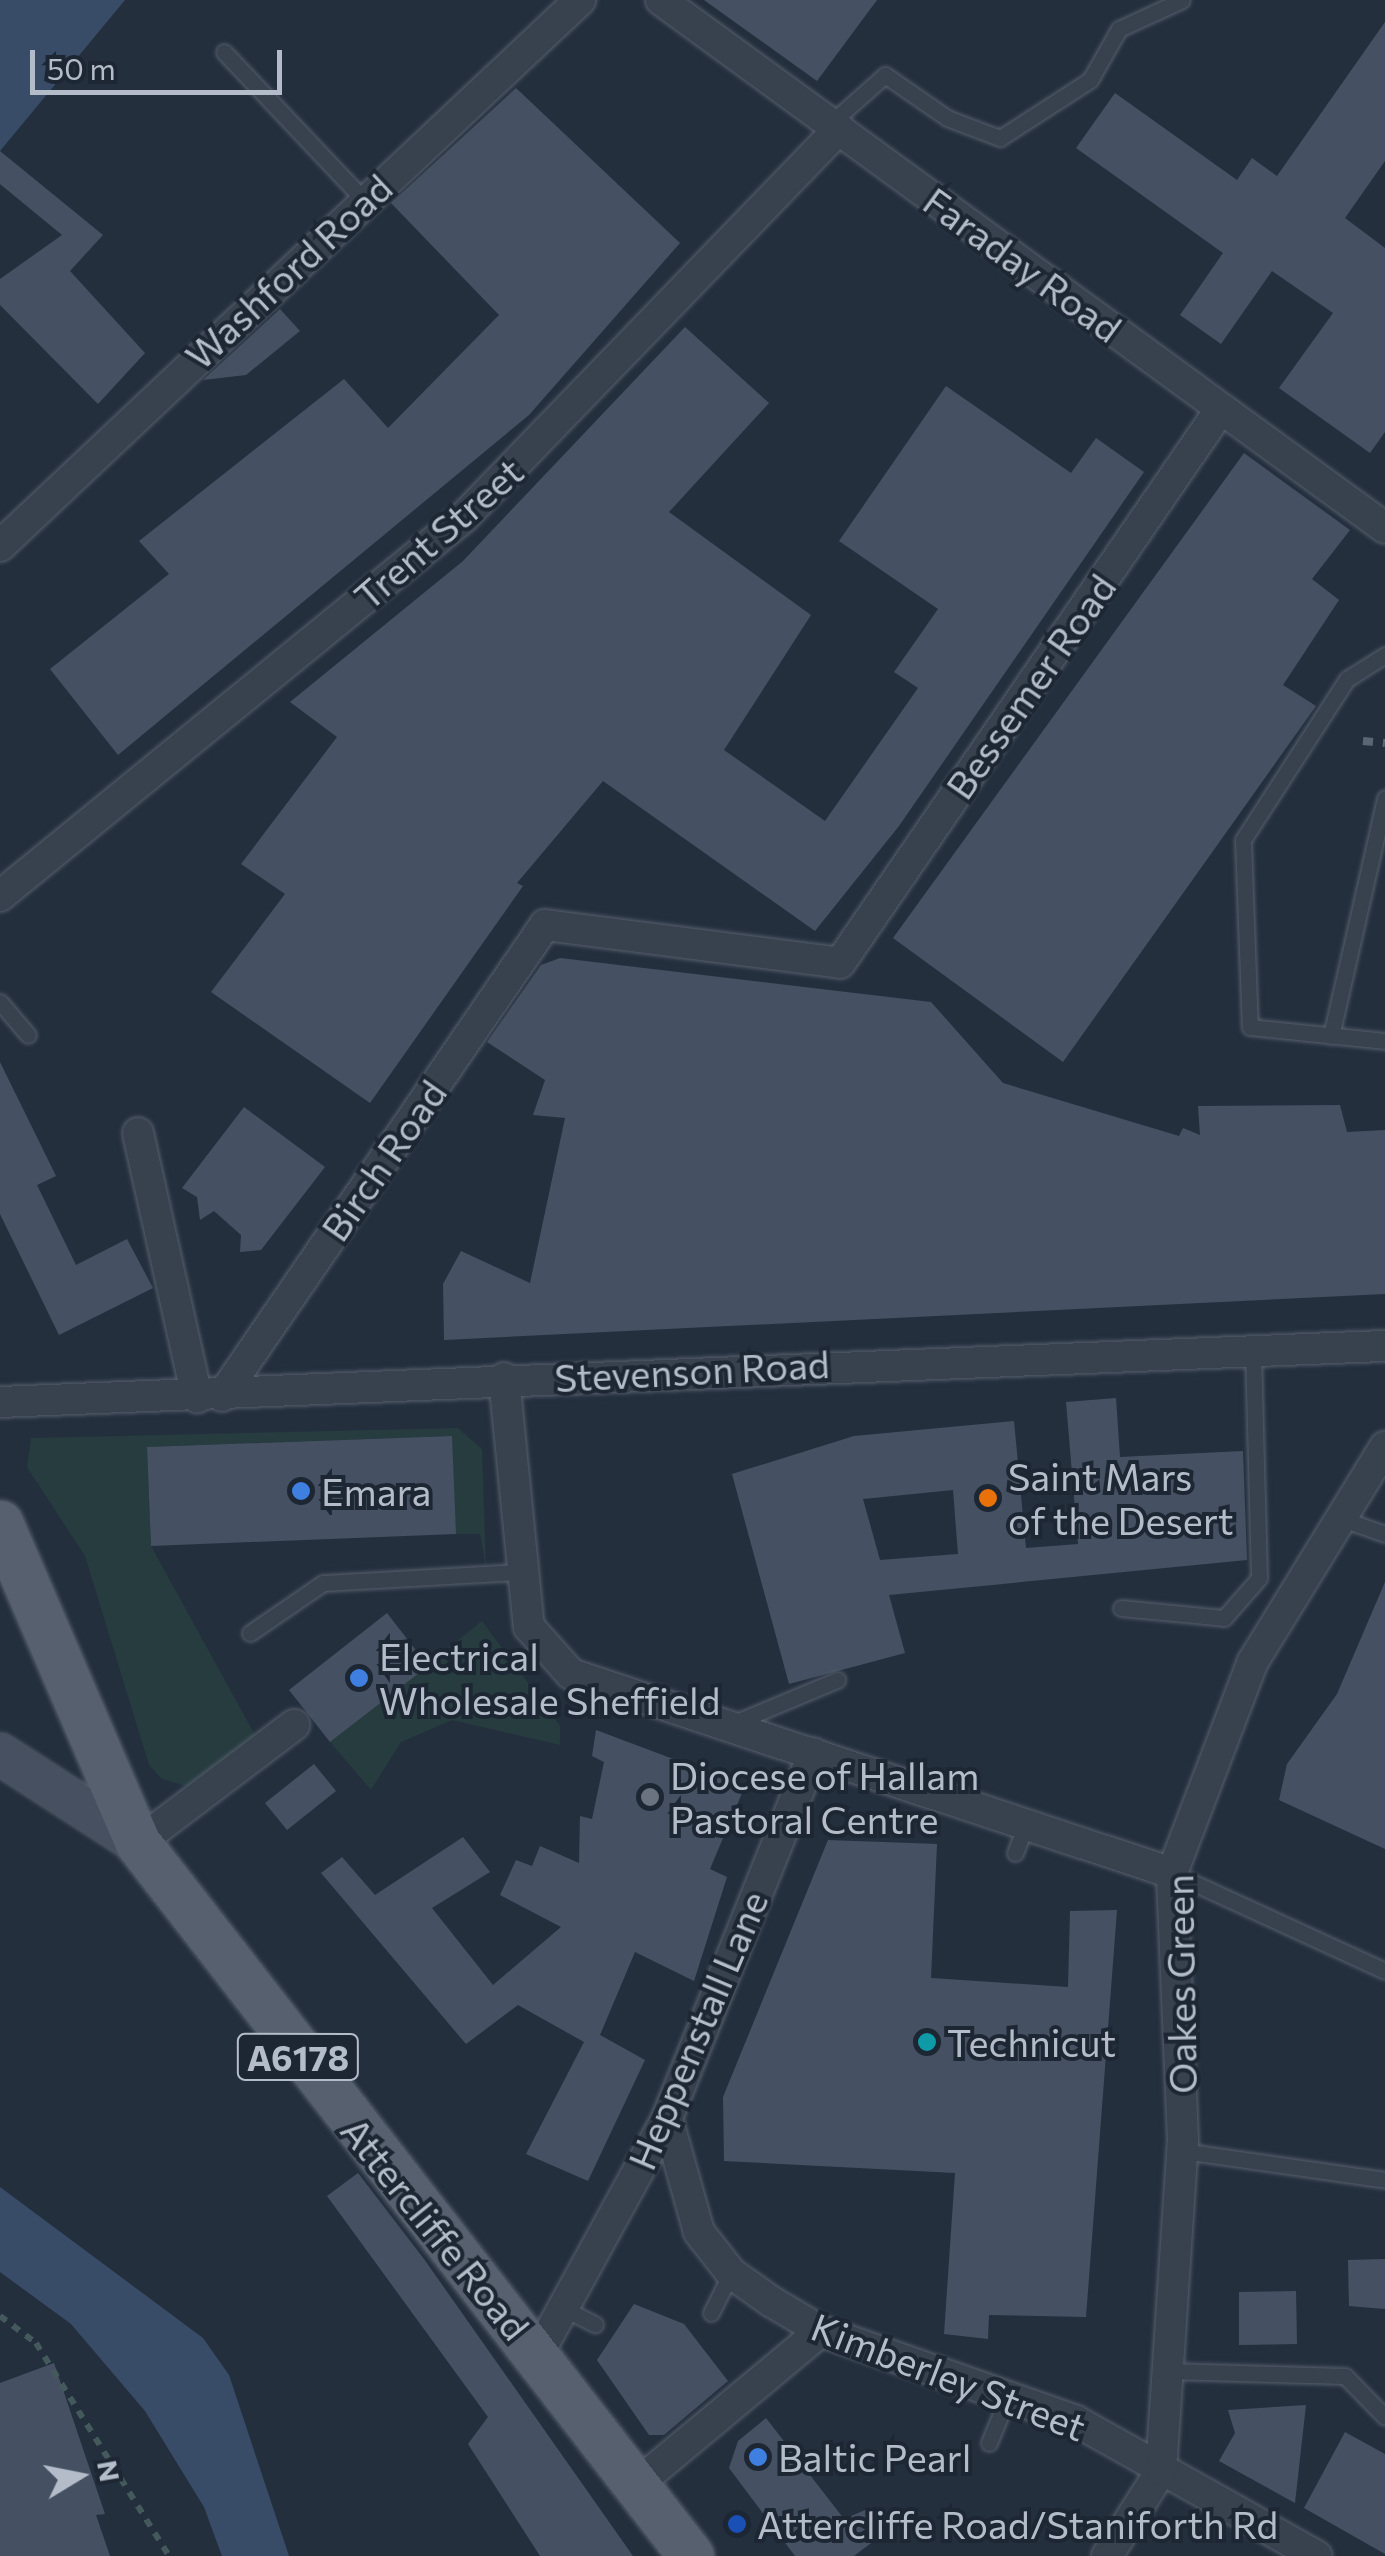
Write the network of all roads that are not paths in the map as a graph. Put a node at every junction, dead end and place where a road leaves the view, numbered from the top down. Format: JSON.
{"nodes":[{"id":1,"x":580,"y":0,"type":"edge"},
{"id":2,"x":662,"y":0,"type":"edge"},
{"id":3,"x":1182,"y":0,"type":"edge"},
{"id":4,"x":224,"y":52,"type":"dead end"},
{"id":5,"x":836,"y":126,"type":"junction"},
{"id":6,"x":363,"y":198,"type":"junction"},
{"id":7,"x":1220,"y":410,"type":"junction"},
{"id":8,"x":1385,"y":528,"type":"edge"},
{"id":9,"x":0,"y":546,"type":"edge"},
{"id":10,"x":1385,"y":656,"type":"edge"},
{"id":11,"x":1385,"y":798,"type":"edge"},
{"id":12,"x":0,"y":896,"type":"edge"},
{"id":13,"x":545,"y":925,"type":"joint"},
{"id":14,"x":0,"y":1002,"type":"edge"},
{"id":15,"x":28,"y":1035,"type":"dead end"},
{"id":16,"x":1330,"y":1036,"type":"junction"},
{"id":17,"x":1385,"y":1042,"type":"edge"},
{"id":18,"x":138,"y":1132,"type":"dead end"},
{"id":19,"x":1385,"y":1346,"type":"edge"},
{"id":20,"x":1253,"y":1350,"type":"junction"},
{"id":21,"x":504,"y":1378,"type":"junction"},
{"id":22,"x":209,"y":1396,"type":"junction"},
{"id":23,"x":0,"y":1402,"type":"edge"},
{"id":24,"x":1385,"y":1446,"type":"edge"},
{"id":25,"x":1346,"y":1520,"type":"junction"},
{"id":26,"x":0,"y":1523,"type":"edge"},
{"id":27,"x":1385,"y":1534,"type":"edge"},
{"id":28,"x":520,"y":1572,"type":"junction"},
{"id":29,"x":1121,"y":1608,"type":"dead end"},
{"id":30,"x":250,"y":1633,"type":"dead end"},
{"id":31,"x":837,"y":1680,"type":"dead end"},
{"id":32,"x":734,"y":1723,"type":"junction"},
{"id":33,"x":294,"y":1725,"type":"dead end"},
{"id":34,"x":814,"y":1753,"type":"junction"},
{"id":35,"x":0,"y":1754,"type":"edge"},
{"id":36,"x":1026,"y":1824,"type":"junction"},
{"id":37,"x":138,"y":1843,"type":"junction"},
{"id":38,"x":1015,"y":1854,"type":"dead end"},
{"id":39,"x":1172,"y":1874,"type":"junction"},
{"id":40,"x":1385,"y":1971,"type":"edge"},
{"id":41,"x":667,"y":2118,"type":"junction"},
{"id":42,"x":1182,"y":2151,"type":"junction"},
{"id":43,"x":1385,"y":2180,"type":"edge"},
{"id":44,"x":731,"y":2273,"type":"junction"},
{"id":45,"x":564,"y":2308,"type":"junction"},
{"id":46,"x":710,"y":2312,"type":"dead end"},
{"id":47,"x":595,"y":2324,"type":"dead end"},
{"id":48,"x":822,"y":2332,"type":"junction"},
{"id":49,"x":538,"y":2354,"type":"junction"},
{"id":50,"x":1168,"y":2371,"type":"junction"},
{"id":51,"x":1010,"y":2394,"type":"junction"},
{"id":52,"x":1385,"y":2417,"type":"edge"},
{"id":53,"x":989,"y":2443,"type":"dead end"},
{"id":54,"x":1161,"y":2470,"type":"junction"},
{"id":55,"x":636,"y":2485,"type":"junction"},
{"id":56,"x":676,"y":2551,"type":"edge"},
{"id":57,"x":1107,"y":2556,"type":"edge"},
{"id":58,"x":1317,"y":2556,"type":"edge"}],
"edges":[{"from":1,"to":6,"type":"street","name":"Washford Road"},
{"from":2,"to":5,"type":"street","name":"Faraday Road"},
{"from":3,"to":5,"type":"lane"},
{"from":4,"to":6,"type":"lane"},
{"from":5,"to":7,"type":"street","name":"Faraday Road"},
{"from":5,"to":12,"type":"street","name":"Trent Street"},
{"from":6,"to":9,"type":"street","name":"Washford Road"},
{"from":7,"to":8,"type":"street","name":"Faraday Road"},
{"from":7,"to":13,"type":"street","name":"Bessemer Road"},
{"from":10,"to":16,"type":"lane"},
{"from":11,"to":16,"type":"lane"},
{"from":13,"to":22,"type":"street","name":"Birch Road"},
{"from":14,"to":15,"type":"lane"},
{"from":16,"to":17,"type":"lane"},
{"from":18,"to":22,"type":"street"},
{"from":19,"to":20,"type":"street","name":"Stevenson Road"},
{"from":20,"to":21,"type":"street","name":"Stevenson Road"},
{"from":20,"to":29,"type":"lane"},
{"from":21,"to":22,"type":"street","name":"Stevenson Road"},
{"from":21,"to":28,"type":"street"},
{"from":22,"to":23,"type":"street","name":"Stevenson Road"},
{"from":24,"to":25,"type":"street","name":"Oakes Green"},
{"from":25,"to":27,"type":"lane"},
{"from":25,"to":39,"type":"street","name":"Oakes Green"},
{"from":26,"to":37,"type":"main road","name":"Attercliffe Road","number":"A6178"},
{"from":28,"to":30,"type":"lane"},
{"from":28,"to":32,"type":"street"},
{"from":31,"to":32,"type":"lane"},
{"from":32,"to":34,"type":"street"},
{"from":33,"to":37,"type":"street"},
{"from":34,"to":36,"type":"street"},
{"from":34,"to":41,"type":"street","name":"Heppenstall Lane"},
{"from":35,"to":37,"type":"main road"},
{"from":36,"to":38,"type":"lane"},
{"from":36,"to":39,"type":"street"},
{"from":37,"to":49,"type":"main road","name":"Attercliffe Road","number":"A6178"},
{"from":39,"to":40,"type":"lane"},
{"from":39,"to":42,"type":"street","name":"Oakes Green"},
{"from":41,"to":44,"type":"street","name":"Kimberley Street"},
{"from":41,"to":45,"type":"street","name":"Heppenstall Lane"},
{"from":42,"to":43,"type":"lane"},
{"from":42,"to":50,"type":"street","name":"Oakes Green"},
{"from":44,"to":46,"type":"lane"},
{"from":44,"to":48,"type":"street","name":"Kimberley Street"},
{"from":45,"to":47,"type":"lane"},
{"from":45,"to":49,"type":"street","name":"Heppenstall Lane"},
{"from":48,"to":51,"type":"street","name":"Kimberley Street"},
{"from":48,"to":55,"type":"street"},
{"from":49,"to":55,"type":"main road","name":"Attercliffe Road","number":"A6178"},
{"from":50,"to":52,"type":"lane"},
{"from":50,"to":54,"type":"street","name":"Oakes Green"},
{"from":51,"to":53,"type":"lane"},
{"from":51,"to":54,"type":"street","name":"Kimberley Street"},
{"from":54,"to":57,"type":"street","name":"Oakes Green"},
{"from":54,"to":58,"type":"street","name":"Kimberley Street"},
{"from":55,"to":56,"type":"main road","name":"Attercliffe Road","number":"A6178"}]}
